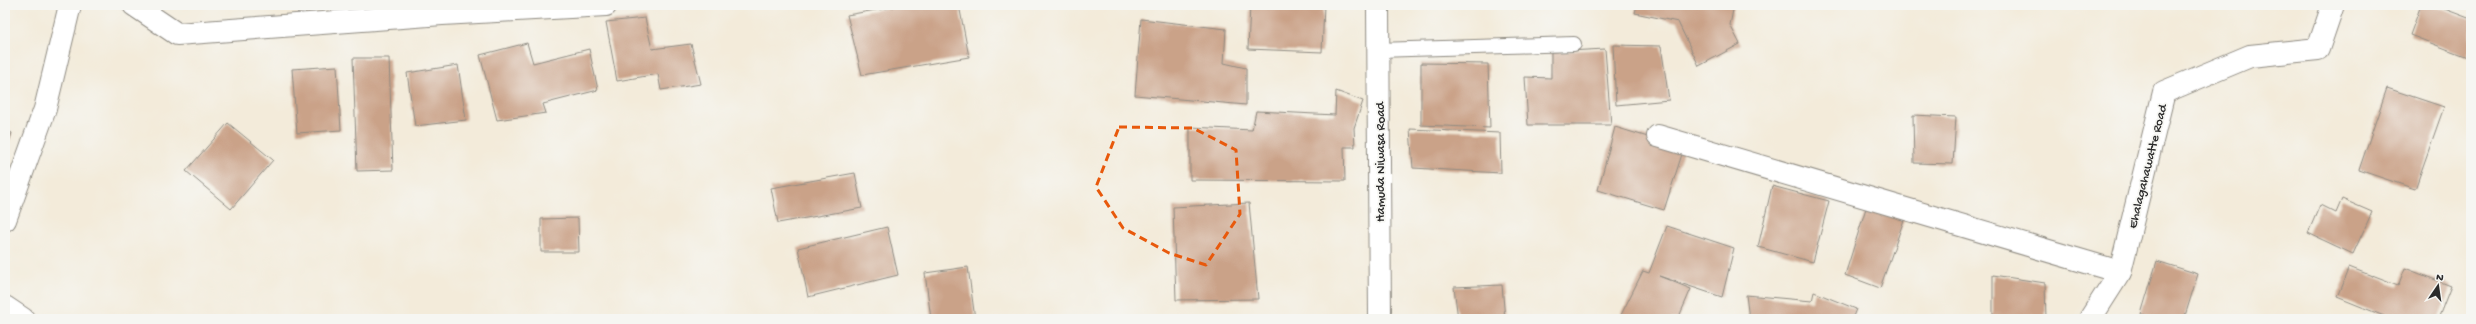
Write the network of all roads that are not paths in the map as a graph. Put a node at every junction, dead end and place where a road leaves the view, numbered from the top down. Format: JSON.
{"nodes":[{"id":1,"x":70,"y":5,"type":"edge"},
{"id":2,"x":134,"y":5,"type":"edge"},
{"id":3,"x":606,"y":5,"type":"edge"},
{"id":4,"x":1378,"y":5,"type":"edge"},
{"id":5,"x":2333,"y":5,"type":"edge"},
{"id":6,"x":1574,"y":44,"type":"dead end"},
{"id":7,"x":1378,"y":50,"type":"junction"},
{"id":8,"x":1658,"y":136,"type":"dead end"},
{"id":9,"x":5,"y":220,"type":"edge"},
{"id":10,"x":2120,"y":272,"type":"junction"},
{"id":11,"x":5,"y":307,"type":"edge"},
{"id":12,"x":23,"y":319,"type":"edge"},
{"id":13,"x":1380,"y":319,"type":"edge"},
{"id":14,"x":2090,"y":319,"type":"edge"}],
"edges":[{"from":1,"to":9,"type":"street"},
{"from":2,"to":3,"type":"street"},
{"from":4,"to":7,"type":"street","name":"Hamuda Niwasa Road"},
{"from":5,"to":10,"type":"street","name":"Ehalagahawatte Road"},
{"from":6,"to":7,"type":"lane"},
{"from":7,"to":13,"type":"street","name":"Hamuda Niwasa Road"},
{"from":8,"to":10,"type":"street"},
{"from":10,"to":14,"type":"street","name":"Ehalagahawatte Road"},
{"from":11,"to":12,"type":"street"}]}
